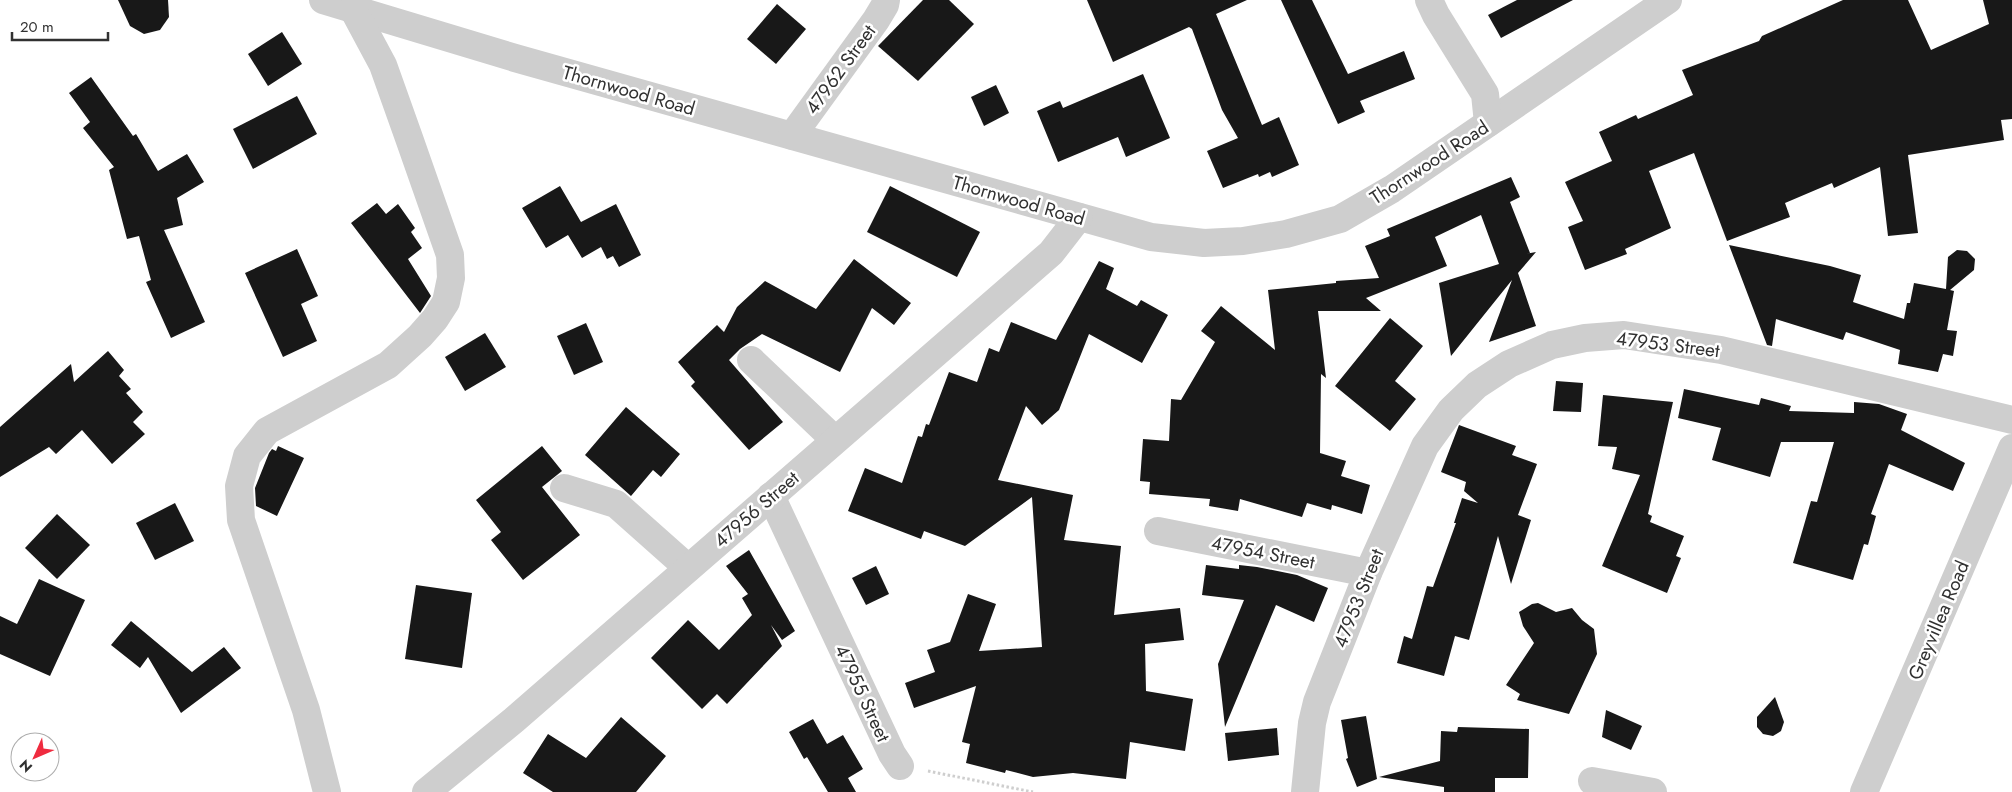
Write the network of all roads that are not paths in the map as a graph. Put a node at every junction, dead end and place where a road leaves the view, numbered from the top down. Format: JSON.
{"nodes":[{"id":1,"x":323,"y":0,"type":"edge"},
{"id":2,"x":1429,"y":0,"type":"edge"},
{"id":3,"x":1668,"y":0,"type":"edge"},
{"id":4,"x":888,"y":2,"type":"edge"},
{"id":5,"x":353,"y":9,"type":"junction"},
{"id":6,"x":1488,"y":123,"type":"junction"},
{"id":7,"x":792,"y":136,"type":"junction"},
{"id":8,"x":1079,"y":218,"type":"junction"},
{"id":9,"x":751,"y":360,"type":"dead end"},
{"id":10,"x":2012,"y":420,"type":"edge"},
{"id":11,"x":835,"y":440,"type":"junction"},
{"id":12,"x":2012,"y":448,"type":"edge"},
{"id":13,"x":564,"y":488,"type":"dead end"},
{"id":14,"x":771,"y":496,"type":"junction"},
{"id":15,"x":1158,"y":531,"type":"dead end"},
{"id":16,"x":688,"y":568,"type":"junction"},
{"id":17,"x":1368,"y":573,"type":"junction"},
{"id":18,"x":900,"y":766,"type":"road end"},
{"id":19,"x":1592,"y":781,"type":"dead end"},
{"id":20,"x":327,"y":792,"type":"edge"},
{"id":21,"x":426,"y":792,"type":"edge"},
{"id":22,"x":1305,"y":792,"type":"edge"},
{"id":23,"x":1653,"y":792,"type":"edge"},
{"id":24,"x":1864,"y":792,"type":"edge"}],
"edges":[{"from":1,"to":5,"type":"street","name":"Thornwood Road"},
{"from":2,"to":6,"type":"street"},
{"from":3,"to":6,"type":"street","name":"Thornwood Road"},
{"from":4,"to":7,"type":"street","name":"47962 Street"},
{"from":5,"to":7,"type":"street","name":"Thornwood Road"},
{"from":5,"to":20,"type":"street"},
{"from":6,"to":8,"type":"street","name":"Thornwood Road"},
{"from":7,"to":8,"type":"street","name":"Thornwood Road"},
{"from":8,"to":11,"type":"street","name":"47956 Street"},
{"from":9,"to":11,"type":"street"},
{"from":10,"to":17,"type":"street","name":"47953 Street"},
{"from":11,"to":14,"type":"street","name":"47956 Street"},
{"from":12,"to":24,"type":"street","name":"Greyvillea Road"},
{"from":13,"to":16,"type":"street"},
{"from":14,"to":16,"type":"street","name":"47956 Street"},
{"from":14,"to":18,"type":"street","name":"47955 Street"},
{"from":15,"to":17,"type":"street","name":"47954 Street"},
{"from":16,"to":21,"type":"street","name":"47956 Street"},
{"from":17,"to":22,"type":"street","name":"47953 Street"},
{"from":19,"to":23,"type":"street"}]}
